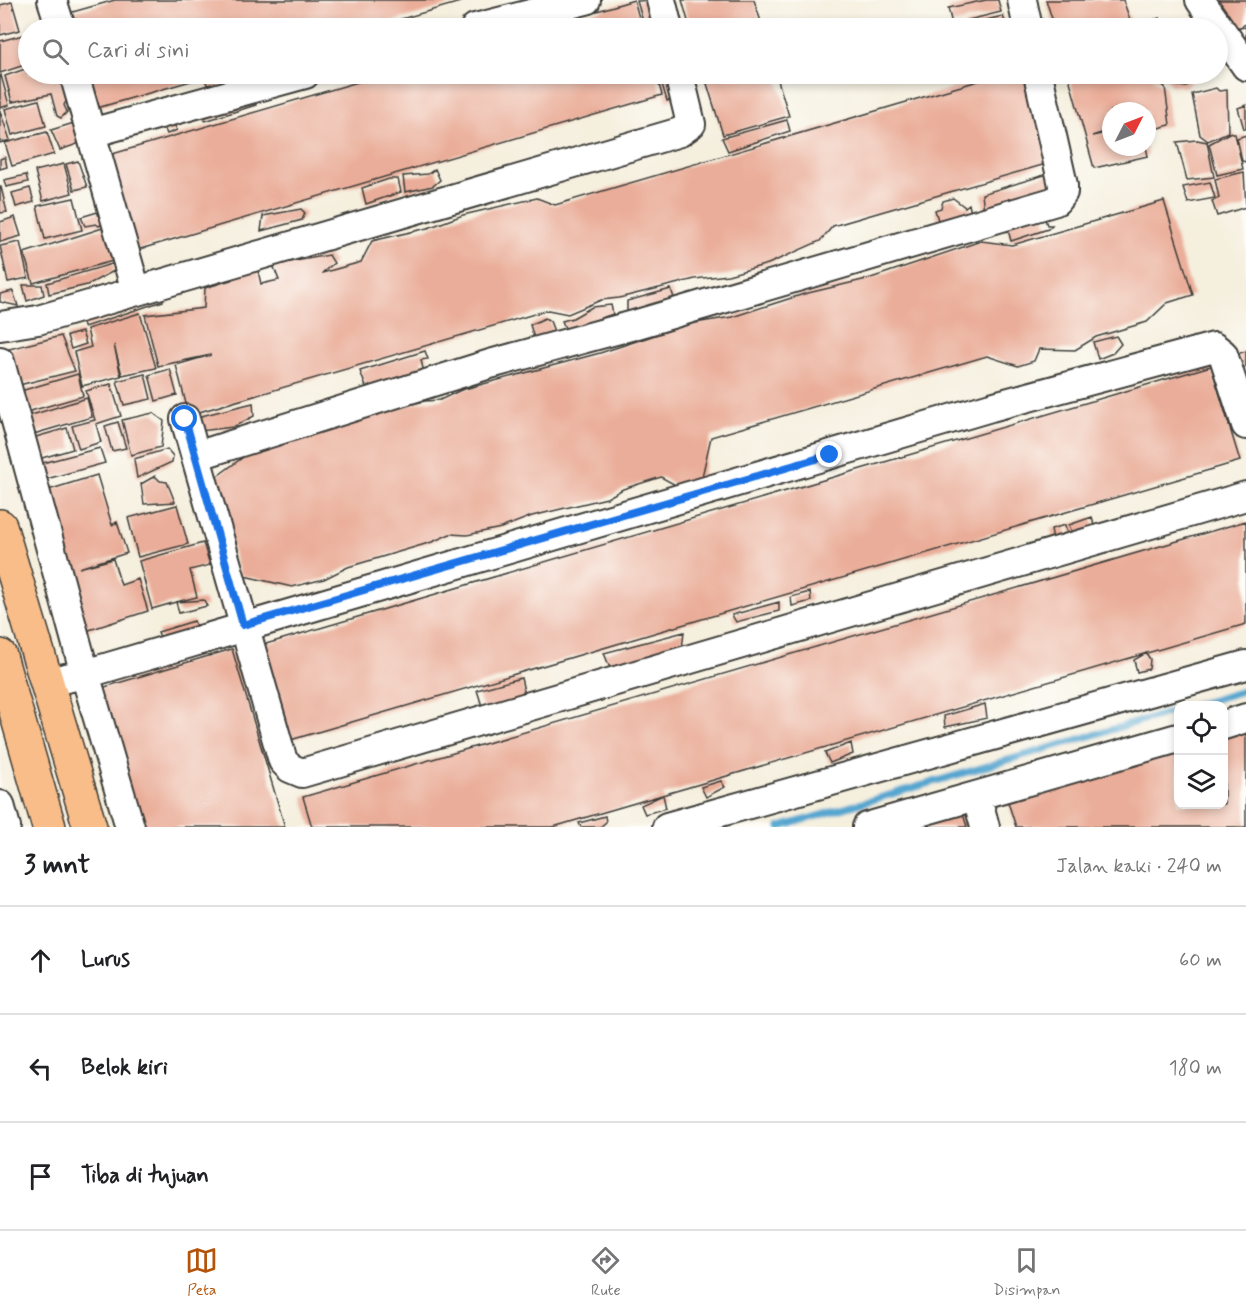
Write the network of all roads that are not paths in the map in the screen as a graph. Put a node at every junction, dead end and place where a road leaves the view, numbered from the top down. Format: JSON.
{"nodes":[{"id":1,"x":52,"y":0,"type":"edge"},
{"id":2,"x":586,"y":0,"type":"edge"},
{"id":3,"x":660,"y":0,"type":"edge"},
{"id":4,"x":1022,"y":0,"type":"edge"},
{"id":5,"x":1200,"y":0,"type":"edge"},
{"id":6,"x":58,"y":18,"type":"edge"},
{"id":7,"x":515,"y":18,"type":"edge"},
{"id":8,"x":665,"y":18,"type":"edge"},
{"id":9,"x":1026,"y":18,"type":"edge"},
{"id":10,"x":1213,"y":18,"type":"edge"},
{"id":11,"x":1228,"y":40,"type":"edge"},
{"id":12,"x":1246,"y":66,"type":"edge"},
{"id":13,"x":77,"y":84,"type":"edge"},
{"id":14,"x":269,"y":84,"type":"edge"},
{"id":15,"x":681,"y":84,"type":"edge"},
{"id":16,"x":1040,"y":84,"type":"edge"},
{"id":17,"x":91,"y":133,"type":"junction"},
{"id":18,"x":136,"y":291,"type":"junction"},
{"id":19,"x":0,"y":326,"type":"edge"},
{"id":20,"x":0,"y":362,"type":"edge"},
{"id":21,"x":185,"y":419,"type":"dead end"},
{"id":22,"x":1246,"y":424,"type":"edge"},
{"id":23,"x":196,"y":456,"type":"junction"},
{"id":24,"x":1246,"y":496,"type":"edge"},
{"id":25,"x":0,"y":526,"type":"edge"},
{"id":26,"x":243,"y":625,"type":"junction"},
{"id":27,"x":0,"y":657,"type":"edge"},
{"id":28,"x":1246,"y":665,"type":"edge"},
{"id":29,"x":85,"y":674,"type":"junction"},
{"id":30,"x":47,"y":682,"type":"junction"},
{"id":31,"x":6,"y":697,"type":"edge"},
{"id":32,"x":1246,"y":718,"type":"edge"},
{"id":33,"x":1228,"y":724,"type":"edge"},
{"id":34,"x":1174,"y":739,"type":"edge"},
{"id":35,"x":977,"y":797,"type":"junction"},
{"id":36,"x":0,"y":806,"type":"edge"},
{"id":37,"x":6,"y":827,"type":"edge"},
{"id":38,"x":49,"y":827,"type":"edge"},
{"id":39,"x":90,"y":827,"type":"edge"},
{"id":40,"x":130,"y":827,"type":"edge"},
{"id":41,"x":667,"y":827,"type":"edge"},
{"id":42,"x":867,"y":827,"type":"edge"},
{"id":43,"x":985,"y":827,"type":"edge"}],
"edges":[{"from":1,"to":6,"type":"street"},
{"from":2,"to":7,"type":"street"},
{"from":3,"to":8,"type":"street"},
{"from":4,"to":9,"type":"street"},
{"from":5,"to":10,"type":"street"},
{"from":11,"to":12,"type":"street"},
{"from":13,"to":17,"type":"street"},
{"from":14,"to":17,"type":"street"},
{"from":15,"to":18,"type":"street"},
{"from":16,"to":23,"type":"street"},
{"from":17,"to":18,"type":"street"},
{"from":18,"to":19,"type":"street"},
{"from":20,"to":29,"type":"street"},
{"from":21,"to":23,"type":"street"},
{"from":22,"to":26,"type":"street"},
{"from":23,"to":26,"type":"street"},
{"from":24,"to":26,"type":"street"},
{"from":25,"to":30,"type":"main road"},
{"from":26,"to":29,"type":"street"},
{"from":27,"to":31,"type":"main road"},
{"from":28,"to":41,"type":"street"},
{"from":29,"to":30,"type":"street"},
{"from":29,"to":40,"type":"street"},
{"from":30,"to":39,"type":"main road"},
{"from":31,"to":38,"type":"main road"},
{"from":32,"to":33,"type":"street"},
{"from":34,"to":35,"type":"street"},
{"from":35,"to":42,"type":"street"},
{"from":35,"to":43,"type":"street"},
{"from":36,"to":37,"type":"street"}]}
